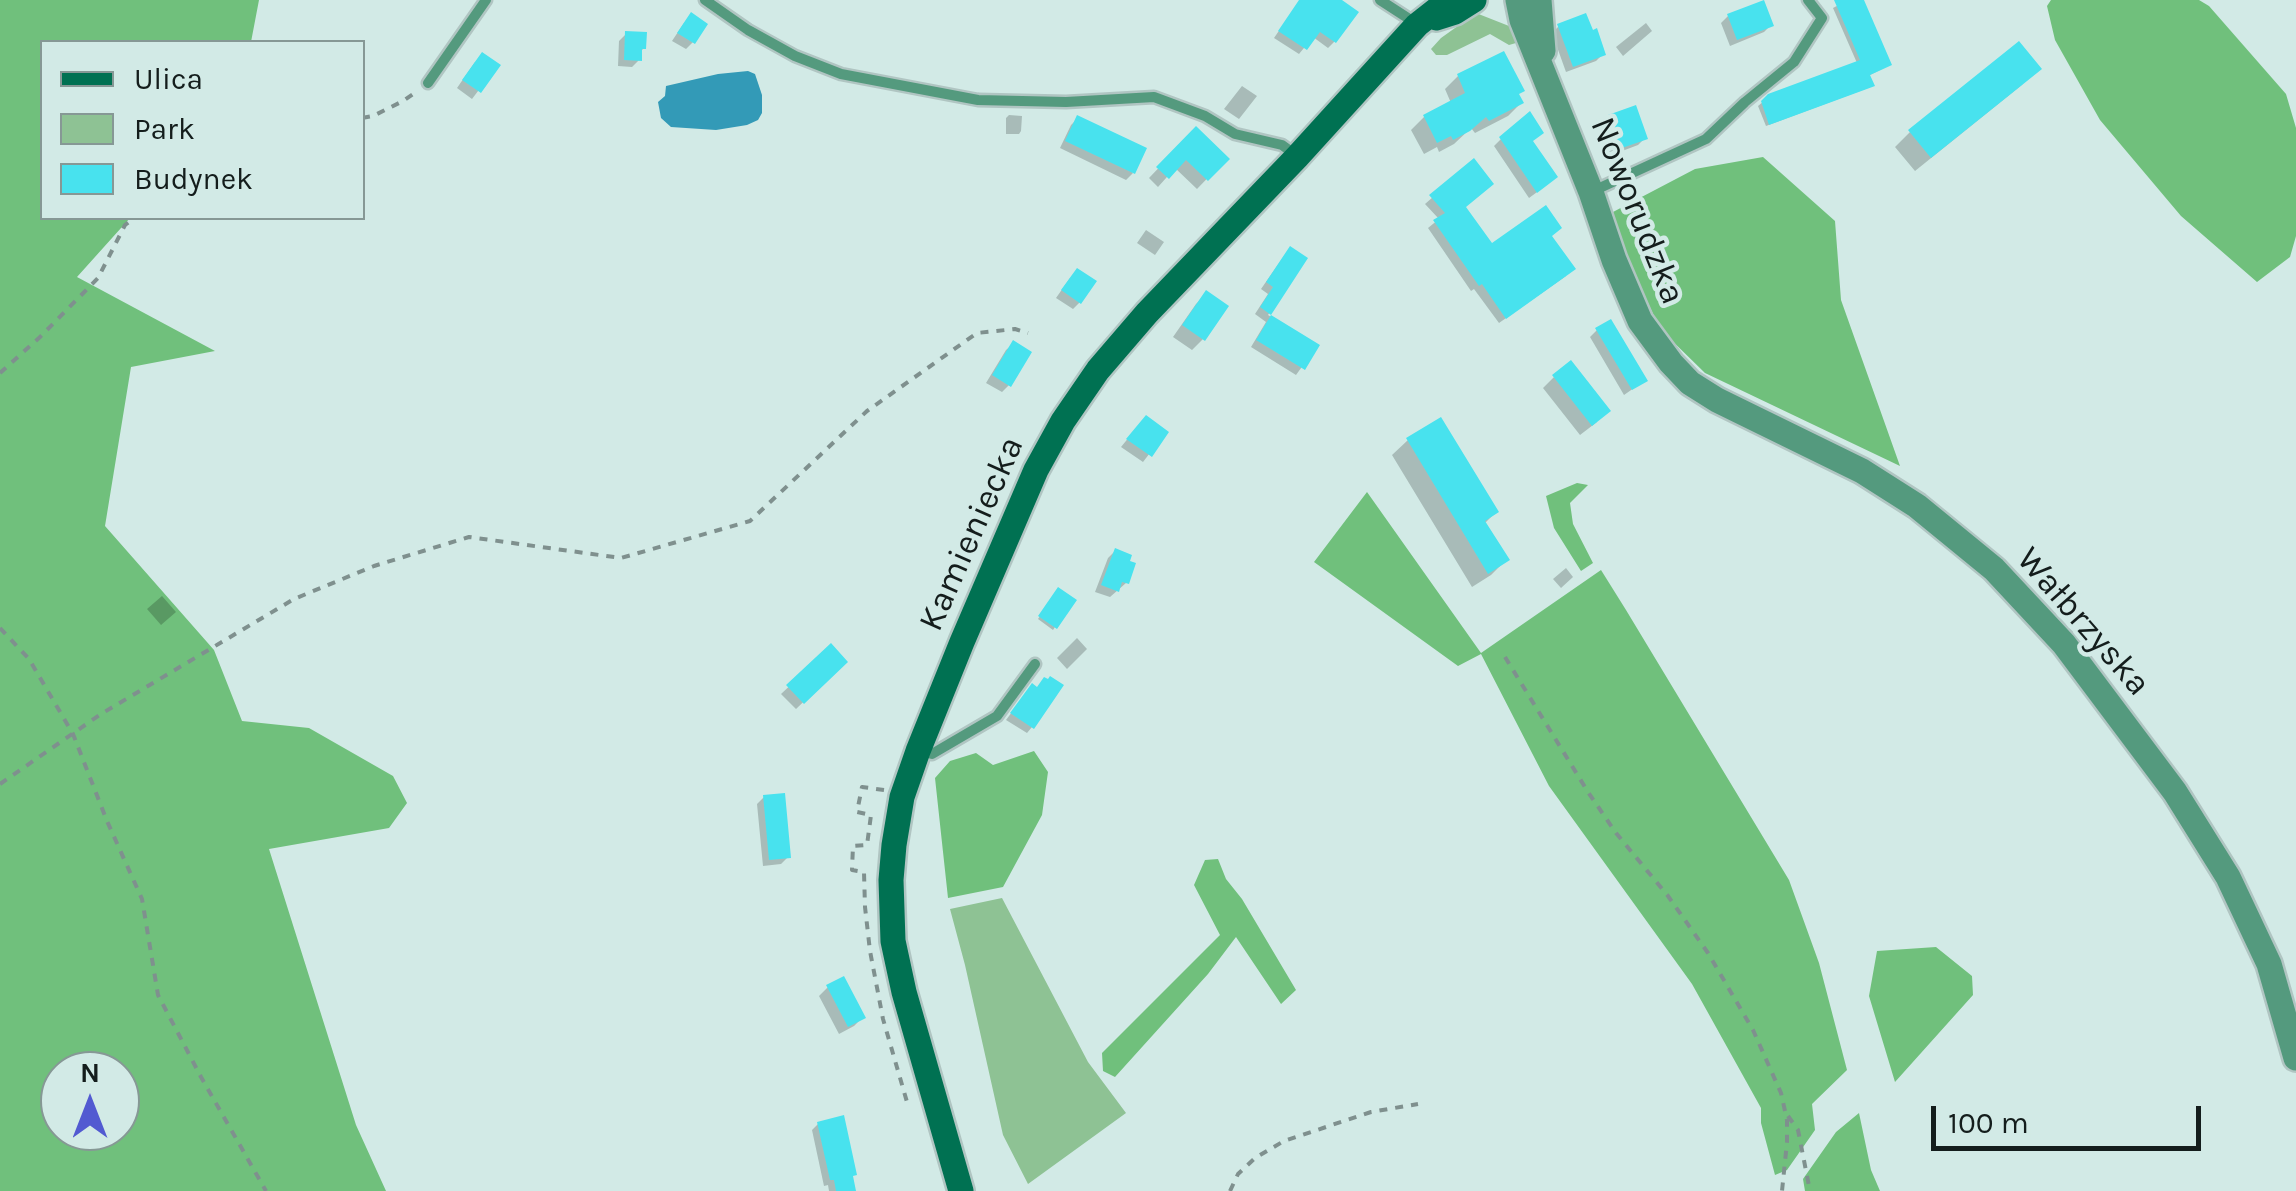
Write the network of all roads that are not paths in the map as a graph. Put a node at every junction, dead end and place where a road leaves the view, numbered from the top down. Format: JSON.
{"nodes":[{"id":1,"x":486,"y":0,"type":"edge"},
{"id":2,"x":704,"y":0,"type":"edge"},
{"id":3,"x":1380,"y":0,"type":"edge"},
{"id":4,"x":1434,"y":0,"type":"edge"},
{"id":5,"x":1449,"y":0,"type":"edge"},
{"id":6,"x":1474,"y":0,"type":"edge"},
{"id":7,"x":1518,"y":0,"type":"edge"},
{"id":8,"x":1540,"y":0,"type":"edge"},
{"id":9,"x":1808,"y":0,"type":"edge"},
{"id":10,"x":1418,"y":25,"type":"junction"},
{"id":11,"x":1546,"y":80,"type":"junction"},
{"id":12,"x":428,"y":83,"type":"road end"},
{"id":13,"x":1297,"y":156,"type":"junction"},
{"id":14,"x":1591,"y":192,"type":"junction"},
{"id":15,"x":1671,"y":363,"type":"joint"},
{"id":16,"x":1036,"y":664,"type":"dead end"},
{"id":17,"x":918,"y":751,"type":"junction"},
{"id":18,"x":2296,"y":1058,"type":"edge"},
{"id":19,"x":961,"y":1191,"type":"edge"}],
"edges":[{"from":1,"to":12,"type":"lane"},
{"from":2,"to":13,"type":"lane"},
{"from":3,"to":10,"type":"lane"},
{"from":4,"to":10,"type":"main road"},
{"from":5,"to":10,"type":"main road","name":"Kamieniecka"},
{"from":6,"to":10,"type":"main road","name":"Kamieniecka"},
{"from":7,"to":11,"type":"street","name":"Noworudzka"},
{"from":8,"to":11,"type":"street","name":"Noworudzka"},
{"from":9,"to":14,"type":"lane"},
{"from":10,"to":13,"type":"main road","name":"Kamieniecka"},
{"from":11,"to":14,"type":"street","name":"Noworudzka"},
{"from":13,"to":17,"type":"main road","name":"Kamieniecka"},
{"from":14,"to":15,"type":"street","name":"Noworudzka"},
{"from":15,"to":18,"type":"street","name":"Wałbrzyska"},
{"from":16,"to":17,"type":"lane"},
{"from":17,"to":19,"type":"main road","name":"Kamieniecka"}]}
